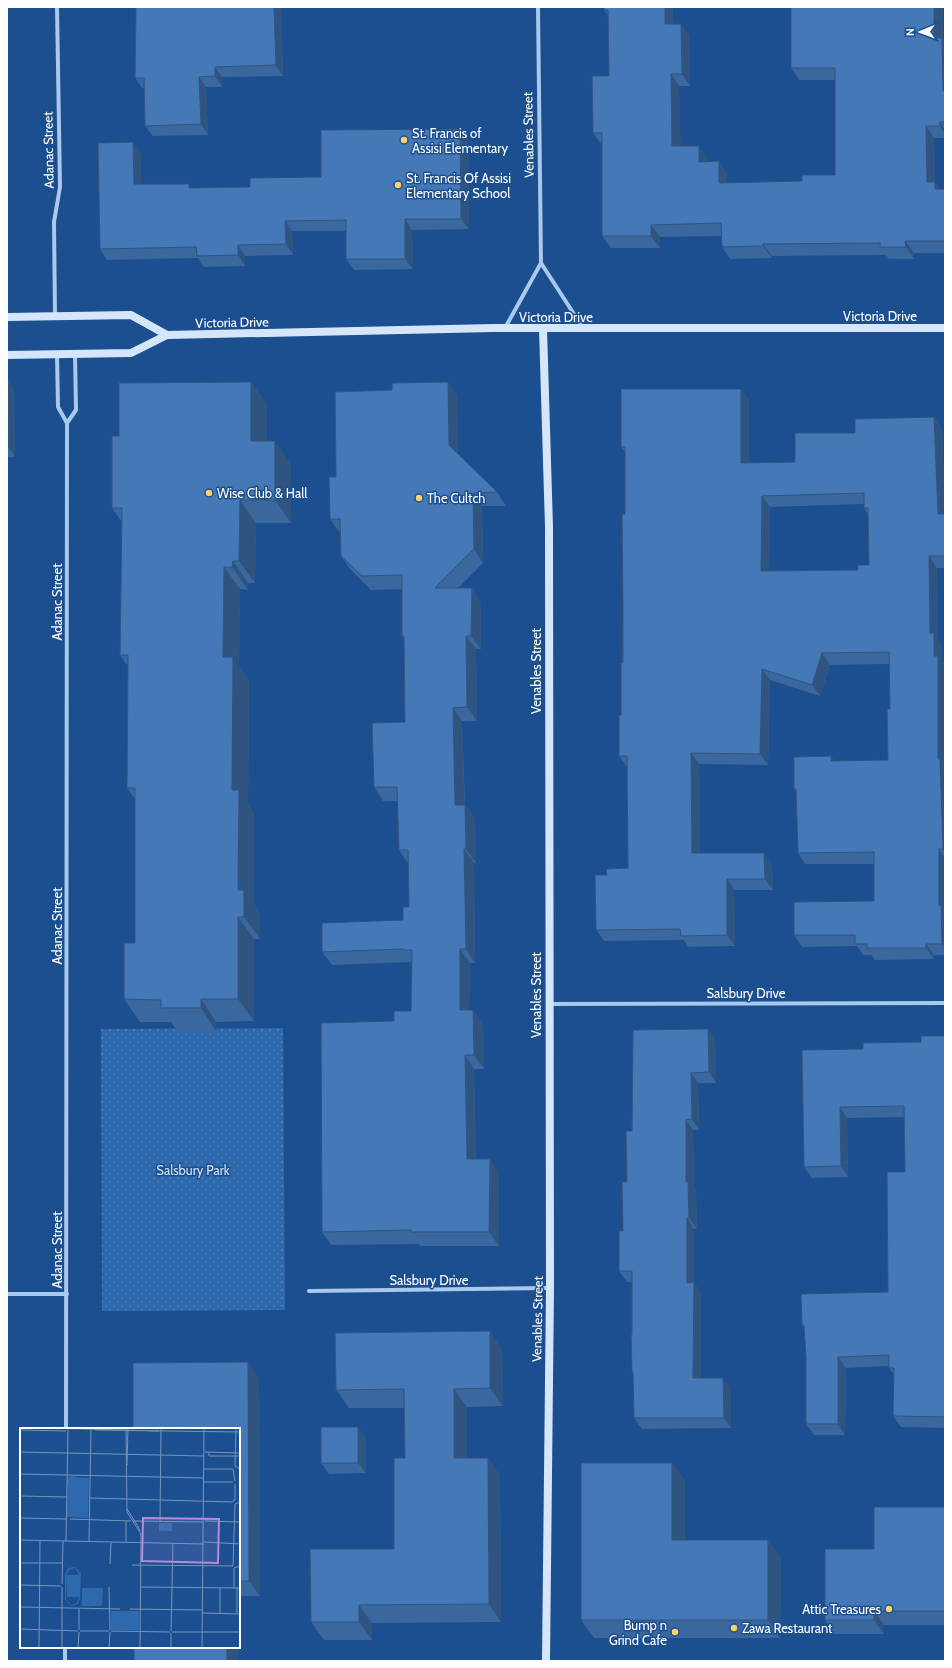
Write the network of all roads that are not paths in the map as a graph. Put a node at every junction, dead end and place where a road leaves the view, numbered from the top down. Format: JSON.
{"nodes":[{"id":1,"x":57,"y":7,"type":"edge"},
{"id":2,"x":538,"y":7,"type":"edge"},
{"id":3,"x":541,"y":263,"type":"junction"},
{"id":4,"x":56,"y":316,"type":"junction"},
{"id":5,"x":7,"y":317,"type":"edge"},
{"id":6,"x":505,"y":328,"type":"junction"},
{"id":7,"x":945,"y":328,"type":"edge"},
{"id":8,"x":543,"y":329,"type":"junction"},
{"id":9,"x":583,"y":329,"type":"junction"},
{"id":10,"x":167,"y":335,"type":"junction"},
{"id":11,"x":57,"y":354,"type":"junction"},
{"id":12,"x":75,"y":354,"type":"junction"},
{"id":13,"x":7,"y":355,"type":"edge"},
{"id":14,"x":67,"y":423,"type":"junction"},
{"id":15,"x":945,"y":1003,"type":"edge"},
{"id":16,"x":548,"y":1004,"type":"junction"},
{"id":17,"x":550,"y":1288,"type":"junction"},
{"id":18,"x":309,"y":1291,"type":"dead end"},
{"id":19,"x":7,"y":1294,"type":"edge"},
{"id":20,"x":67,"y":1294,"type":"junction"},
{"id":21,"x":66,"y":1428,"type":"edge"},
{"id":22,"x":65,"y":1648,"type":"edge"},
{"id":23,"x":65,"y":1661,"type":"edge"},
{"id":24,"x":546,"y":1661,"type":"edge"}],
"edges":[{"from":1,"to":4,"type":"street","name":"Adanac Street"},
{"from":2,"to":3,"type":"street","name":"Venables Street"},
{"from":3,"to":6,"type":"street","name":"Venables Street"},
{"from":3,"to":9,"type":"street"},
{"from":4,"to":5,"type":"street","name":"Victoria Drive"},
{"from":4,"to":10,"type":"street","name":"Victoria Drive"},
{"from":6,"to":8,"type":"street","name":"Victoria Drive"},
{"from":6,"to":10,"type":"street","name":"Victoria Drive"},
{"from":7,"to":9,"type":"street","name":"Victoria Drive"},
{"from":8,"to":9,"type":"street","name":"Victoria Drive"},
{"from":8,"to":16,"type":"street","name":"Venables Street"},
{"from":10,"to":12,"type":"street","name":"Victoria Drive"},
{"from":11,"to":12,"type":"street","name":"Victoria Drive"},
{"from":11,"to":13,"type":"street","name":"Victoria Drive"},
{"from":11,"to":14,"type":"street","name":"Adanac Street"},
{"from":12,"to":14,"type":"street","name":"Adanac Street"},
{"from":14,"to":20,"type":"street","name":"Adanac Street"},
{"from":15,"to":16,"type":"street","name":"Salsbury Drive"},
{"from":16,"to":17,"type":"street","name":"Venables Street"},
{"from":17,"to":18,"type":"street","name":"Salsbury Drive"},
{"from":17,"to":24,"type":"street","name":"Venables Street"},
{"from":19,"to":20,"type":"street"},
{"from":20,"to":21,"type":"street","name":"Adanac Street"},
{"from":22,"to":23,"type":"street"}]}
